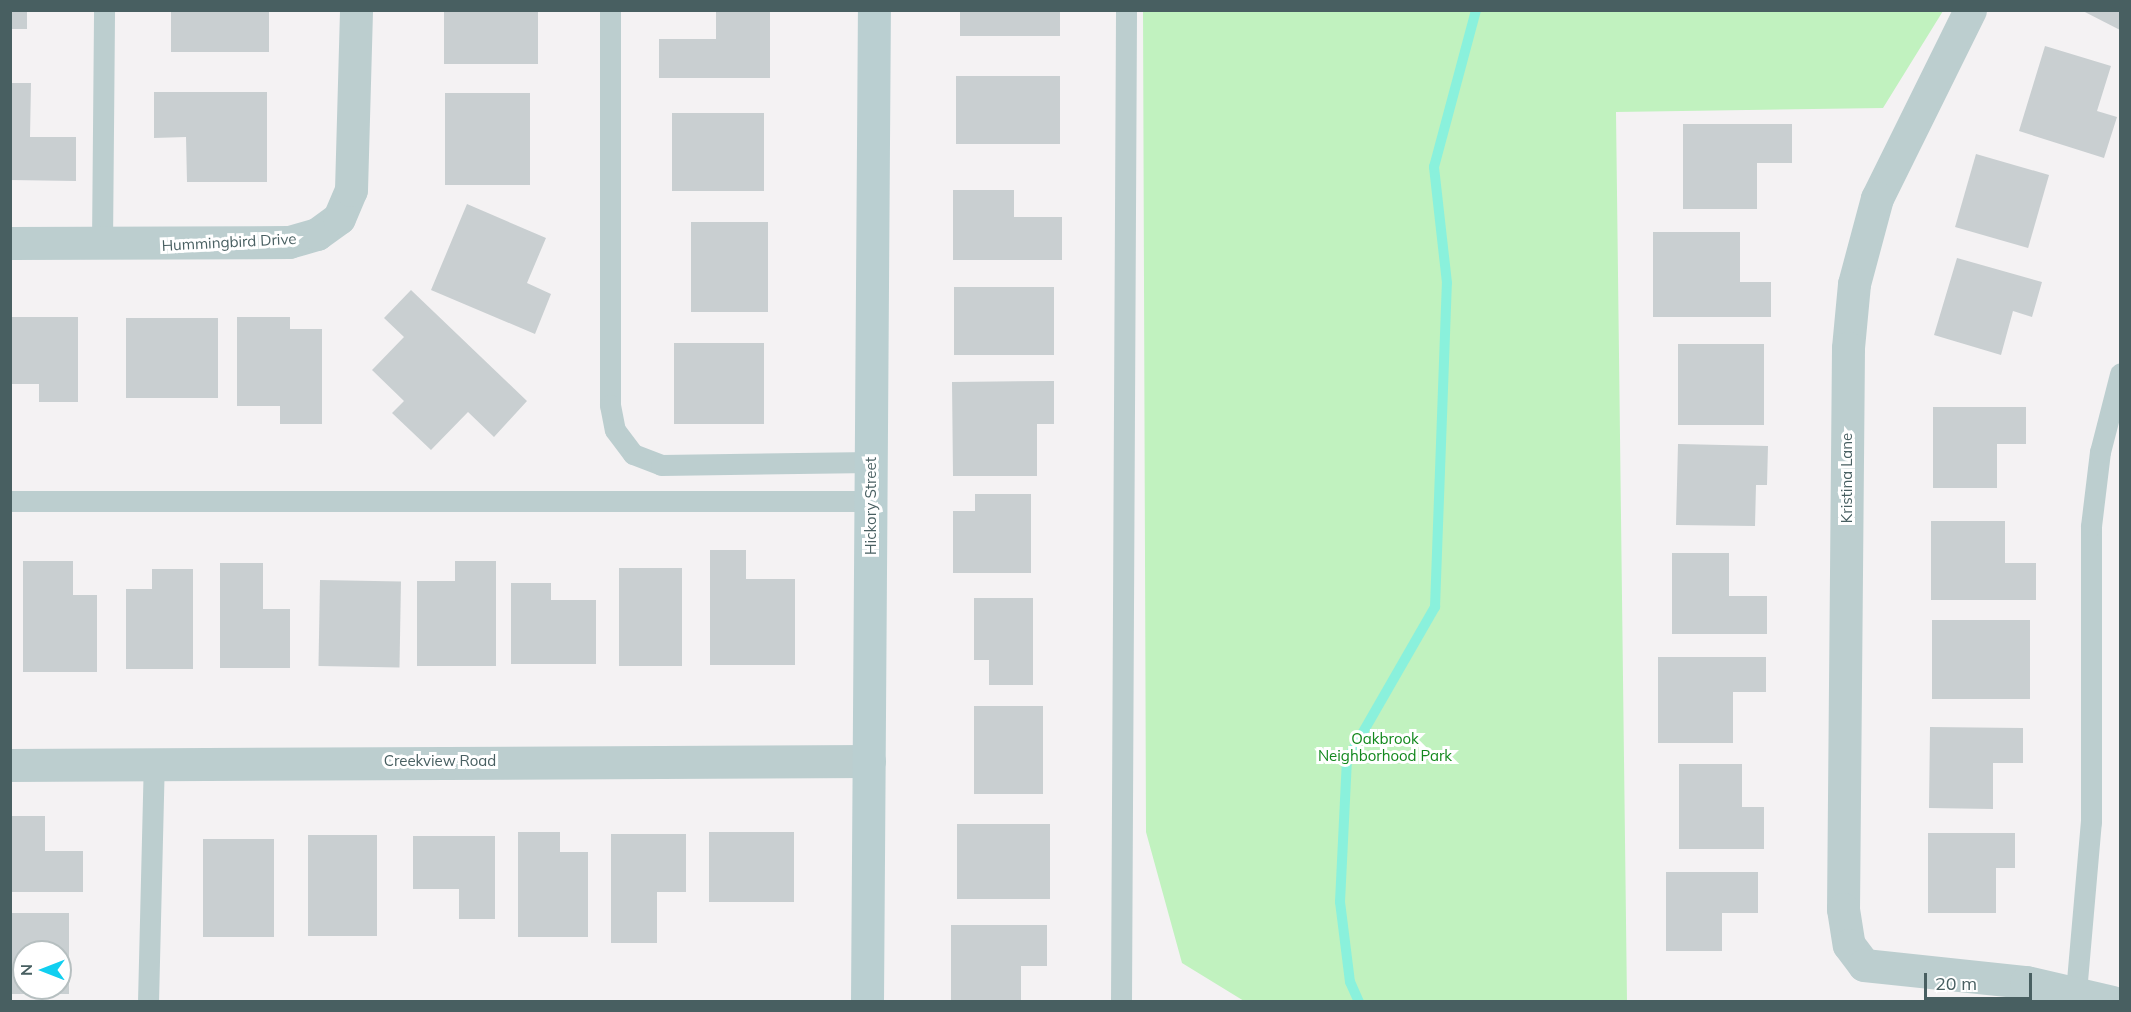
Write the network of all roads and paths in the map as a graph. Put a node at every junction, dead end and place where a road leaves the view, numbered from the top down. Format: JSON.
{"nodes":[{"id":1,"x":104,"y":10,"type":"edge"},
{"id":2,"x":356,"y":10,"type":"edge"},
{"id":3,"x":610,"y":10,"type":"edge"},
{"id":4,"x":874,"y":10,"type":"edge"},
{"id":5,"x":1126,"y":10,"type":"edge"},
{"id":6,"x":1970,"y":10,"type":"edge"},
{"id":7,"x":10,"y":243,"type":"edge"},
{"id":8,"x":102,"y":245,"type":"junction"},
{"id":9,"x":2121,"y":374,"type":"edge"},
{"id":10,"x":871,"y":462,"type":"junction"},
{"id":11,"x":10,"y":501,"type":"edge"},
{"id":12,"x":871,"y":501,"type":"junction"},
{"id":13,"x":869,"y":761,"type":"junction"},
{"id":14,"x":154,"y":763,"type":"junction"},
{"id":15,"x":10,"y":765,"type":"edge"},
{"id":16,"x":2076,"y":992,"type":"junction"},
{"id":17,"x":148,"y":1002,"type":"edge"},
{"id":18,"x":867,"y":1002,"type":"edge"},
{"id":19,"x":1121,"y":1002,"type":"edge"},
{"id":20,"x":2112,"y":1002,"type":"edge"}],
"edges":[{"from":1,"to":8,"type":"lane"},
{"from":2,"to":8,"type":"street","name":"Hummingbird Drive"},
{"from":3,"to":10,"type":"lane"},
{"from":4,"to":10,"type":"street","name":"Hickory Street"},
{"from":5,"to":19,"type":"lane"},
{"from":6,"to":16,"type":"street","name":"Kristina Lane"},
{"from":7,"to":8,"type":"street","name":"Hummingbird Drive"},
{"from":9,"to":16,"type":"lane"},
{"from":10,"to":12,"type":"street","name":"Hickory Street"},
{"from":11,"to":12,"type":"lane"},
{"from":12,"to":13,"type":"street","name":"Hickory Street"},
{"from":13,"to":14,"type":"street","name":"Creekview Road"},
{"from":13,"to":18,"type":"street","name":"Hickory Street"},
{"from":14,"to":15,"type":"street","name":"Creekview Road"},
{"from":14,"to":17,"type":"lane"},
{"from":16,"to":20,"type":"street"}]}
